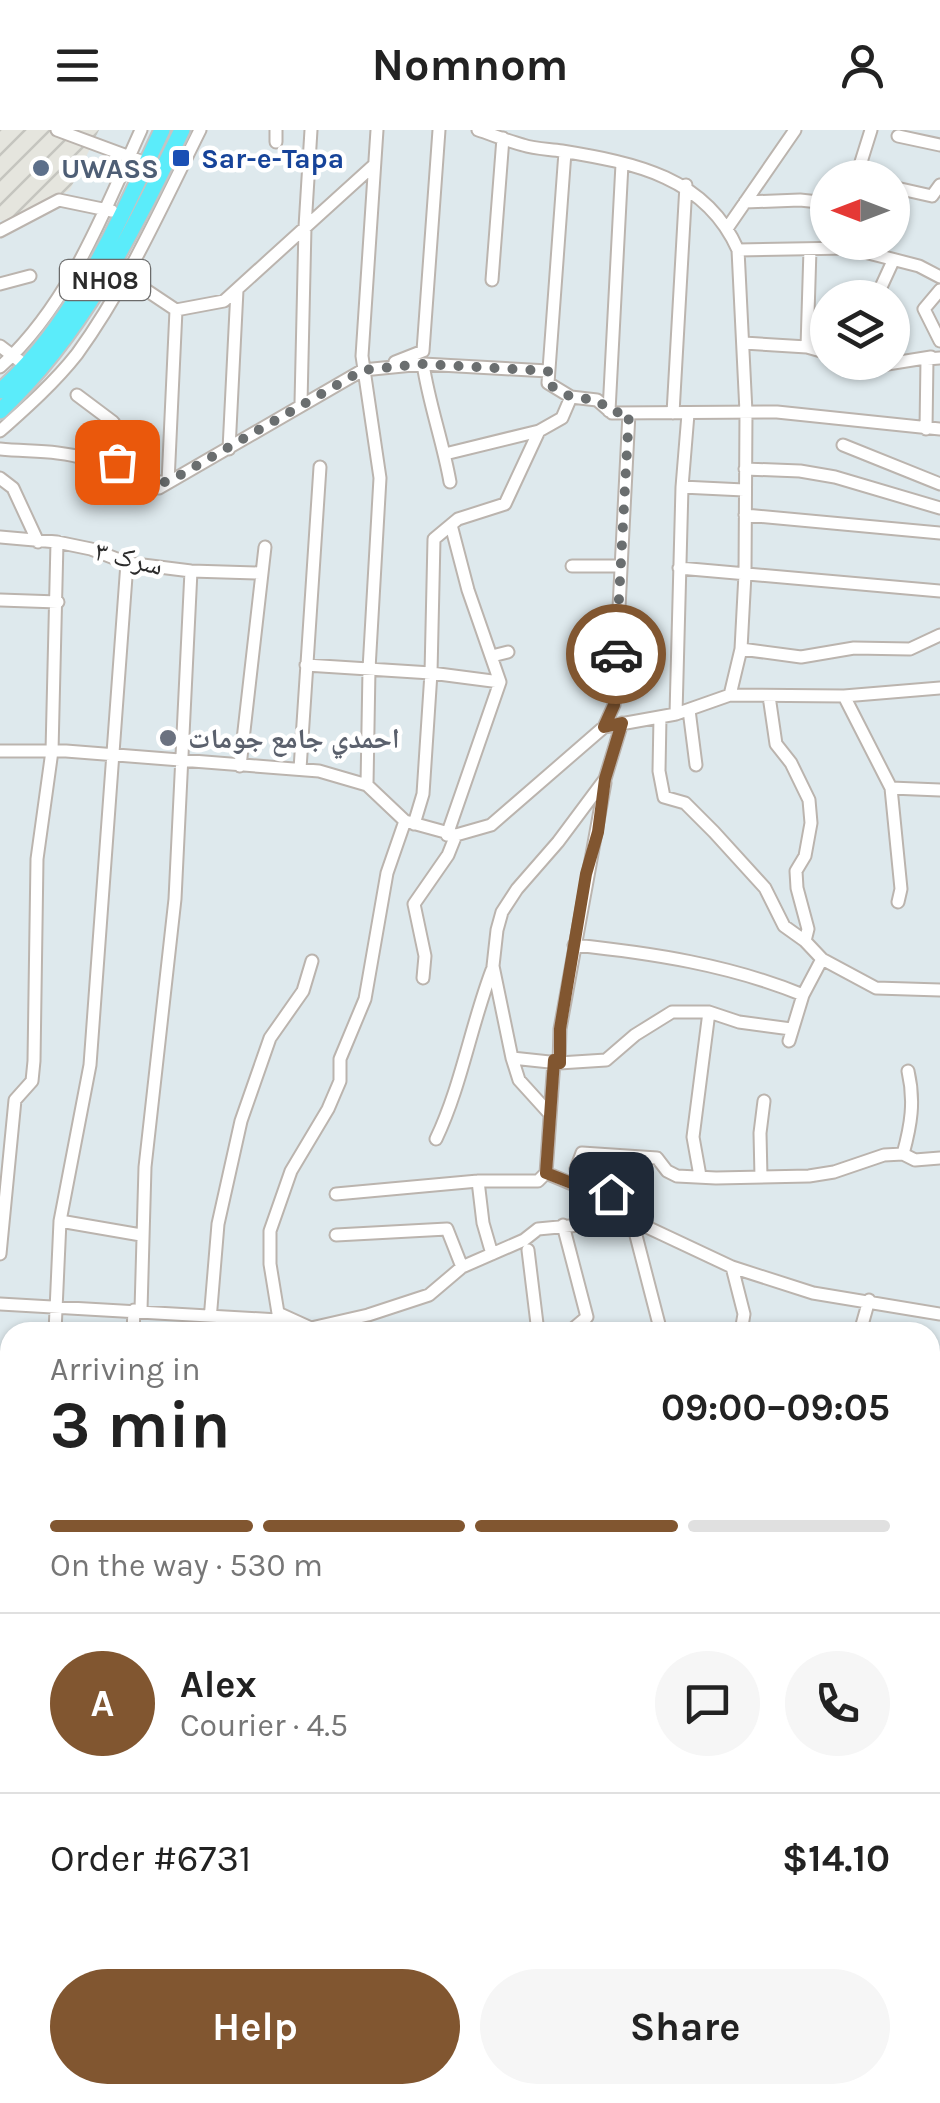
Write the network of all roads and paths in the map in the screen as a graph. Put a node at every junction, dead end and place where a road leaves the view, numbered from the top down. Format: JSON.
{"nodes":[{"id":1,"x":57,"y":130,"type":"edge"},
{"id":2,"x":141,"y":130,"type":"edge"},
{"id":3,"x":162,"y":130,"type":"edge"},
{"id":4,"x":182,"y":130,"type":"edge"},
{"id":5,"x":200,"y":130,"type":"edge"},
{"id":6,"x":312,"y":130,"type":"edge"},
{"id":7,"x":377,"y":130,"type":"edge"},
{"id":8,"x":439,"y":130,"type":"edge"},
{"id":9,"x":478,"y":130,"type":"edge"},
{"id":10,"x":795,"y":130,"type":"edge"},
{"id":11,"x":872,"y":130,"type":"edge"},
{"id":12,"x":74,"y":134,"type":"edge"},
{"id":13,"x":898,"y":136,"type":"dead end"},
{"id":14,"x":503,"y":138,"type":"junction"},
{"id":15,"x":940,"y":145,"type":"edge"},
{"id":16,"x":565,"y":152,"type":"junction"},
{"id":17,"x":130,"y":156,"type":"junction"},
{"id":18,"x":862,"y":160,"type":"edge"},
{"id":19,"x":146,"y":163,"type":"junction"},
{"id":20,"x":622,"y":164,"type":"junction"},
{"id":21,"x":374,"y":165,"type":"junction"},
{"id":22,"x":940,"y":184,"type":"edge"},
{"id":23,"x":686,"y":186,"type":"junction"},
{"id":24,"x":910,"y":191,"type":"edge"},
{"id":25,"x":810,"y":201,"type":"edge"},
{"id":26,"x":745,"y":202,"type":"junction"},
{"id":27,"x":113,"y":211,"type":"junction"},
{"id":28,"x":305,"y":227,"type":"junction"},
{"id":29,"x":728,"y":227,"type":"junction"},
{"id":30,"x":0,"y":231,"type":"edge"},
{"id":31,"x":810,"y":249,"type":"joint"},
{"id":32,"x":738,"y":250,"type":"junction"},
{"id":33,"x":890,"y":260,"type":"edge"},
{"id":34,"x":893,"y":261,"type":"junction"},
{"id":35,"x":120,"y":272,"type":"junction"},
{"id":36,"x":30,"y":276,"type":"dead end"},
{"id":37,"x":940,"y":277,"type":"edge"},
{"id":38,"x":492,"y":280,"type":"dead end"},
{"id":39,"x":884,"y":280,"type":"edge"},
{"id":40,"x":0,"y":284,"type":"edge"},
{"id":41,"x":237,"y":290,"type":"junction"},
{"id":42,"x":940,"y":290,"type":"edge"},
{"id":43,"x":176,"y":310,"type":"junction"},
{"id":44,"x":62,"y":331,"type":"junction"},
{"id":45,"x":940,"y":341,"type":"edge"},
{"id":46,"x":744,"y":343,"type":"junction"},
{"id":47,"x":0,"y":346,"type":"edge"},
{"id":48,"x":807,"y":346,"type":"junction"},
{"id":49,"x":810,"y":347,"type":"edge"},
{"id":50,"x":936,"y":357,"type":"edge"},
{"id":51,"x":19,"y":360,"type":"junction"},
{"id":52,"x":910,"y":361,"type":"edge"},
{"id":53,"x":392,"y":364,"type":"junction"},
{"id":54,"x":423,"y":364,"type":"junction"},
{"id":55,"x":0,"y":367,"type":"edge"},
{"id":56,"x":363,"y":370,"type":"junction"},
{"id":57,"x":548,"y":371,"type":"junction"},
{"id":58,"x":9,"y":390,"type":"edge"},
{"id":59,"x":77,"y":395,"type":"dead end"},
{"id":60,"x":571,"y":397,"type":"junction"},
{"id":61,"x":301,"y":403,"type":"junction"},
{"id":62,"x":0,"y":411,"type":"edge"},
{"id":63,"x":609,"y":411,"type":"junction"},
{"id":64,"x":673,"y":412,"type":"junction"},
{"id":65,"x":746,"y":412,"type":"junction"},
{"id":66,"x":629,"y":413,"type":"junction"},
{"id":67,"x":688,"y":414,"type":"junction"},
{"id":68,"x":940,"y":429,"type":"edge"},
{"id":69,"x":0,"y":430,"type":"edge"},
{"id":70,"x":926,"y":430,"type":"junction"},
{"id":71,"x":539,"y":431,"type":"junction"},
{"id":72,"x":843,"y":445,"type":"dead end"},
{"id":73,"x":0,"y":449,"type":"edge"},
{"id":74,"x":229,"y":449,"type":"junction"},
{"id":75,"x":445,"y":454,"type":"junction"},
{"id":76,"x":320,"y":468,"type":"dead end"},
{"id":77,"x":745,"y":469,"type":"junction"},
{"id":78,"x":0,"y":478,"type":"edge"},
{"id":79,"x":168,"y":482,"type":"junction"},
{"id":80,"x":450,"y":482,"type":"dead end"},
{"id":81,"x":940,"y":484,"type":"edge"},
{"id":82,"x":682,"y":487,"type":"junction"},
{"id":83,"x":744,"y":490,"type":"junction"},
{"id":84,"x":940,"y":508,"type":"edge"},
{"id":85,"x":745,"y":515,"type":"junction"},
{"id":86,"x":451,"y":526,"type":"junction"},
{"id":87,"x":940,"y":533,"type":"edge"},
{"id":88,"x":0,"y":537,"type":"edge"},
{"id":89,"x":38,"y":542,"type":"junction"},
{"id":90,"x":57,"y":542,"type":"junction"},
{"id":91,"x":265,"y":546,"type":"dead end"},
{"id":92,"x":127,"y":563,"type":"junction"},
{"id":93,"x":572,"y":566,"type":"dead end"},
{"id":94,"x":620,"y":566,"type":"junction"},
{"id":95,"x":679,"y":568,"type":"junction"},
{"id":96,"x":191,"y":571,"type":"junction"},
{"id":97,"x":260,"y":573,"type":"junction"},
{"id":98,"x":745,"y":574,"type":"junction"},
{"id":99,"x":940,"y":591,"type":"edge"},
{"id":100,"x":0,"y":600,"type":"edge"},
{"id":101,"x":58,"y":602,"type":"junction"},
{"id":102,"x":940,"y":635,"type":"edge"},
{"id":103,"x":741,"y":650,"type":"junction"},
{"id":104,"x":508,"y":652,"type":"dead end"},
{"id":105,"x":492,"y":656,"type":"junction"},
{"id":106,"x":306,"y":665,"type":"junction"},
{"id":107,"x":369,"y":669,"type":"junction"},
{"id":108,"x":431,"y":673,"type":"junction"},
{"id":109,"x":500,"y":682,"type":"junction"},
{"id":110,"x":940,"y":688,"type":"edge"},
{"id":111,"x":730,"y":695,"type":"junction"},
{"id":112,"x":769,"y":696,"type":"junction"},
{"id":113,"x":844,"y":696,"type":"junction"},
{"id":114,"x":683,"y":712,"type":"junction"},
{"id":115,"x":660,"y":718,"type":"junction"},
{"id":116,"x":622,"y":723,"type":"junction"},
{"id":117,"x":604,"y":727,"type":"junction"},
{"id":118,"x":52,"y":750,"type":"junction"},
{"id":119,"x":0,"y":751,"type":"edge"},
{"id":120,"x":114,"y":756,"type":"junction"},
{"id":121,"x":182,"y":762,"type":"junction"},
{"id":122,"x":696,"y":765,"type":"dead end"},
{"id":123,"x":240,"y":766,"type":"junction"},
{"id":124,"x":300,"y":768,"type":"junction"},
{"id":125,"x":605,"y":779,"type":"junction"},
{"id":126,"x":366,"y":784,"type":"junction"},
{"id":127,"x":890,"y":788,"type":"junction"},
{"id":128,"x":940,"y":790,"type":"edge"},
{"id":129,"x":409,"y":822,"type":"junction"},
{"id":130,"x":451,"y":835,"type":"junction"},
{"id":131,"x":898,"y":902,"type":"dead end"},
{"id":132,"x":805,"y":941,"type":"junction"},
{"id":133,"x":574,"y":945,"type":"junction"},
{"id":134,"x":822,"y":959,"type":"junction"},
{"id":135,"x":312,"y":961,"type":"dead end"},
{"id":136,"x":494,"y":966,"type":"junction"},
{"id":137,"x":423,"y":978,"type":"dead end"},
{"id":138,"x":940,"y":990,"type":"edge"},
{"id":139,"x":802,"y":995,"type":"junction"},
{"id":140,"x":710,"y":1012,"type":"junction"},
{"id":141,"x":512,"y":1058,"type":"junction"},
{"id":142,"x":557,"y":1062,"type":"junction"},
{"id":143,"x":908,"y":1071,"type":"dead end"},
{"id":144,"x":764,"y":1101,"type":"dead end"},
{"id":145,"x":548,"y":1112,"type":"junction"},
{"id":146,"x":436,"y":1139,"type":"dead end"},
{"id":147,"x":904,"y":1154,"type":"junction"},
{"id":148,"x":940,"y":1158,"type":"edge"},
{"id":149,"x":546,"y":1173,"type":"junction"},
{"id":150,"x":700,"y":1176,"type":"junction"},
{"id":151,"x":761,"y":1177,"type":"junction"},
{"id":152,"x":478,"y":1181,"type":"junction"},
{"id":153,"x":578,"y":1186,"type":"junction"},
{"id":154,"x":336,"y":1194,"type":"dead end"},
{"id":155,"x":632,"y":1220,"type":"junction"},
{"id":156,"x":60,"y":1221,"type":"junction"},
{"id":157,"x":563,"y":1225,"type":"junction"},
{"id":158,"x":336,"y":1235,"type":"dead end"},
{"id":159,"x":142,"y":1236,"type":"junction"},
{"id":160,"x":528,"y":1250,"type":"dead end"},
{"id":161,"x":0,"y":1254,"type":"edge"},
{"id":162,"x":492,"y":1254,"type":"junction"},
{"id":163,"x":732,"y":1267,"type":"junction"},
{"id":164,"x":462,"y":1268,"type":"junction"},
{"id":165,"x":869,"y":1300,"type":"junction"},
{"id":166,"x":0,"y":1304,"type":"edge"},
{"id":167,"x":57,"y":1306,"type":"junction"},
{"id":168,"x":137,"y":1310,"type":"junction"},
{"id":169,"x":940,"y":1314,"type":"edge"},
{"id":170,"x":210,"y":1315,"type":"junction"},
{"id":171,"x":56,"y":1322,"type":"edge"},
{"id":172,"x":134,"y":1322,"type":"edge"},
{"id":173,"x":210,"y":1322,"type":"edge"},
{"id":174,"x":279,"y":1322,"type":"edge"},
{"id":175,"x":337,"y":1322,"type":"edge"},
{"id":176,"x":537,"y":1322,"type":"edge"},
{"id":177,"x":581,"y":1322,"type":"edge"},
{"id":178,"x":659,"y":1322,"type":"edge"},
{"id":179,"x":743,"y":1322,"type":"edge"},
{"id":180,"x":863,"y":1322,"type":"edge"}],
"edges":[{"from":1,"to":12,"type":"street"},
{"from":2,"to":17,"type":"street"},
{"from":3,"to":19,"type":"highway","number":"NH08"},
{"from":4,"to":35,"type":"highway","number":"NH08"},
{"from":5,"to":35,"type":"street"},
{"from":6,"to":28,"type":"street"},
{"from":7,"to":21,"type":"street"},
{"from":8,"to":53,"type":"street"},
{"from":9,"to":14,"type":"street"},
{"from":10,"to":26,"type":"street"},
{"from":11,"to":18,"type":"street"},
{"from":12,"to":17,"type":"street"},
{"from":13,"to":15,"type":"street"},
{"from":14,"to":16,"type":"street"},
{"from":14,"to":38,"type":"street"},
{"from":16,"to":20,"type":"street"},
{"from":16,"to":57,"type":"street"},
{"from":17,"to":19,"type":"street"},
{"from":17,"to":27,"type":"street"},
{"from":19,"to":27,"type":"highway","number":"NH08"},
{"from":20,"to":23,"type":"street"},
{"from":20,"to":63,"type":"street"},
{"from":21,"to":28,"type":"street"},
{"from":21,"to":56,"type":"street"},
{"from":22,"to":24,"type":"street"},
{"from":23,"to":29,"type":"street"},
{"from":23,"to":64,"type":"street"},
{"from":25,"to":26,"type":"street"},
{"from":26,"to":29,"type":"street"},
{"from":27,"to":30,"type":"street"},
{"from":27,"to":44,"type":"highway","number":"NH08"},
{"from":27,"to":51,"type":"street"},
{"from":28,"to":41,"type":"street"},
{"from":28,"to":61,"type":"street"},
{"from":29,"to":32,"type":"street"},
{"from":31,"to":32,"type":"street"},
{"from":31,"to":48,"type":"street"},
{"from":32,"to":46,"type":"street"},
{"from":33,"to":34,"type":"street"},
{"from":34,"to":37,"type":"street"},
{"from":34,"to":39,"type":"street"},
{"from":35,"to":43,"type":"street"},
{"from":35,"to":44,"type":"highway","number":"NH08"},
{"from":35,"to":69,"type":"street"},
{"from":36,"to":40,"type":"street"},
{"from":41,"to":43,"type":"street"},
{"from":41,"to":74,"type":"street"},
{"from":42,"to":45,"type":"street"},
{"from":43,"to":79,"type":"street"},
{"from":44,"to":51,"type":"highway","number":"NH08"},
{"from":44,"to":58,"type":"highway","number":"NH08"},
{"from":46,"to":48,"type":"street"},
{"from":46,"to":65,"type":"street"},
{"from":47,"to":51,"type":"street"},
{"from":48,"to":49,"type":"street"},
{"from":50,"to":52,"type":"street"},
{"from":50,"to":70,"type":"street"},
{"from":51,"to":55,"type":"street"},
{"from":51,"to":58,"type":"highway","number":"NH08"},
{"from":53,"to":54,"type":"street"},
{"from":53,"to":56,"type":"street"},
{"from":54,"to":57,"type":"street"},
{"from":54,"to":75,"type":"street"},
{"from":56,"to":61,"type":"street"},
{"from":56,"to":107,"type":"street"},
{"from":57,"to":60,"type":"street"},
{"from":58,"to":62,"type":"highway","number":"NH08"},
{"from":59,"to":79,"type":"street"},
{"from":60,"to":63,"type":"street"},
{"from":60,"to":71,"type":"street"},
{"from":61,"to":74,"type":"street"},
{"from":63,"to":66,"type":"street"},
{"from":64,"to":66,"type":"street"},
{"from":64,"to":67,"type":"street"},
{"from":65,"to":67,"type":"street"},
{"from":65,"to":70,"type":"street"},
{"from":65,"to":77,"type":"street"},
{"from":66,"to":94,"type":"street"},
{"from":67,"to":82,"type":"street"},
{"from":68,"to":70,"type":"street"},
{"from":71,"to":75,"type":"street"},
{"from":71,"to":86,"type":"street"},
{"from":72,"to":81,"type":"street"},
{"from":73,"to":79,"type":"street"},
{"from":74,"to":79,"type":"street"},
{"from":75,"to":80,"type":"street"},
{"from":76,"to":106,"type":"street"},
{"from":77,"to":83,"type":"street"},
{"from":77,"to":84,"type":"street"},
{"from":78,"to":89,"type":"street"},
{"from":82,"to":83,"type":"street"},
{"from":82,"to":95,"type":"street"},
{"from":83,"to":85,"type":"street"},
{"from":85,"to":87,"type":"street"},
{"from":85,"to":98,"type":"street"},
{"from":86,"to":105,"type":"street"},
{"from":86,"to":108,"type":"street"},
{"from":88,"to":89,"type":"street","name":"سرک ۳"},
{"from":89,"to":90,"type":"street","name":"سرک ۳"},
{"from":90,"to":92,"type":"street","name":"سرک ۳"},
{"from":90,"to":101,"type":"street"},
{"from":91,"to":97,"type":"street"},
{"from":92,"to":96,"type":"street","name":"سرک ۳"},
{"from":92,"to":120,"type":"street"},
{"from":93,"to":94,"type":"street"},
{"from":94,"to":117,"type":"street"},
{"from":95,"to":98,"type":"street"},
{"from":95,"to":114,"type":"street"},
{"from":96,"to":97,"type":"street","name":"سرک ۳"},
{"from":96,"to":121,"type":"street"},
{"from":97,"to":123,"type":"street"},
{"from":98,"to":99,"type":"street"},
{"from":98,"to":103,"type":"street"},
{"from":100,"to":101,"type":"street"},
{"from":101,"to":118,"type":"street"},
{"from":102,"to":103,"type":"street"},
{"from":103,"to":111,"type":"street"},
{"from":104,"to":105,"type":"street"},
{"from":105,"to":109,"type":"street"},
{"from":106,"to":107,"type":"street"},
{"from":106,"to":124,"type":"street"},
{"from":107,"to":108,"type":"street"},
{"from":107,"to":126,"type":"street"},
{"from":108,"to":109,"type":"street"},
{"from":108,"to":129,"type":"street"},
{"from":109,"to":130,"type":"street"},
{"from":110,"to":113,"type":"street"},
{"from":111,"to":112,"type":"street"},
{"from":111,"to":114,"type":"street"},
{"from":112,"to":113,"type":"street"},
{"from":112,"to":132,"type":"street"},
{"from":113,"to":127,"type":"street"},
{"from":114,"to":115,"type":"street"},
{"from":114,"to":122,"type":"street"},
{"from":115,"to":116,"type":"street"},
{"from":115,"to":132,"type":"street"},
{"from":116,"to":117,"type":"street"},
{"from":116,"to":125,"type":"street"},
{"from":117,"to":130,"type":"street"},
{"from":118,"to":119,"type":"street"},
{"from":118,"to":120,"type":"street"},
{"from":118,"to":161,"type":"street"},
{"from":120,"to":121,"type":"street"},
{"from":120,"to":156,"type":"street"},
{"from":121,"to":123,"type":"street"},
{"from":121,"to":159,"type":"street"},
{"from":123,"to":124,"type":"street"},
{"from":124,"to":126,"type":"street"},
{"from":125,"to":133,"type":"street"},
{"from":125,"to":136,"type":"street"},
{"from":126,"to":129,"type":"street"},
{"from":127,"to":128,"type":"street"},
{"from":127,"to":131,"type":"street"},
{"from":129,"to":130,"type":"street"},
{"from":129,"to":174,"type":"street"},
{"from":130,"to":137,"type":"street"},
{"from":132,"to":134,"type":"street"},
{"from":133,"to":139,"type":"street"},
{"from":133,"to":142,"type":"street"},
{"from":134,"to":138,"type":"street"},
{"from":134,"to":139,"type":"street"},
{"from":135,"to":170,"type":"street"},
{"from":136,"to":141,"type":"street"},
{"from":136,"to":146,"type":"street"},
{"from":139,"to":140,"type":"street"},
{"from":140,"to":142,"type":"street"},
{"from":140,"to":150,"type":"street"},
{"from":141,"to":142,"type":"street"},
{"from":141,"to":145,"type":"street"},
{"from":142,"to":145,"type":"street"},
{"from":143,"to":147,"type":"street"},
{"from":144,"to":151,"type":"street"},
{"from":145,"to":149,"type":"street"},
{"from":147,"to":148,"type":"street"},
{"from":147,"to":151,"type":"street"},
{"from":149,"to":152,"type":"street"},
{"from":149,"to":153,"type":"street"},
{"from":150,"to":151,"type":"street"},
{"from":150,"to":153,"type":"street"},
{"from":152,"to":154,"type":"street"},
{"from":152,"to":162,"type":"street"},
{"from":153,"to":155,"type":"street"},
{"from":155,"to":157,"type":"street"},
{"from":155,"to":163,"type":"street"},
{"from":155,"to":178,"type":"street"},
{"from":156,"to":159,"type":"street"},
{"from":156,"to":167,"type":"street"},
{"from":157,"to":162,"type":"street"},
{"from":157,"to":177,"type":"street"},
{"from":158,"to":164,"type":"street"},
{"from":159,"to":168,"type":"street"},
{"from":160,"to":176,"type":"street"},
{"from":162,"to":164,"type":"street"},
{"from":163,"to":165,"type":"street"},
{"from":163,"to":179,"type":"street"},
{"from":164,"to":175,"type":"street"},
{"from":165,"to":169,"type":"street"},
{"from":165,"to":180,"type":"street"},
{"from":166,"to":167,"type":"street"},
{"from":167,"to":168,"type":"street"},
{"from":167,"to":171,"type":"street"},
{"from":168,"to":170,"type":"street"},
{"from":168,"to":172,"type":"street"},
{"from":170,"to":173,"type":"street"},
{"from":170,"to":174,"type":"street"}]}
